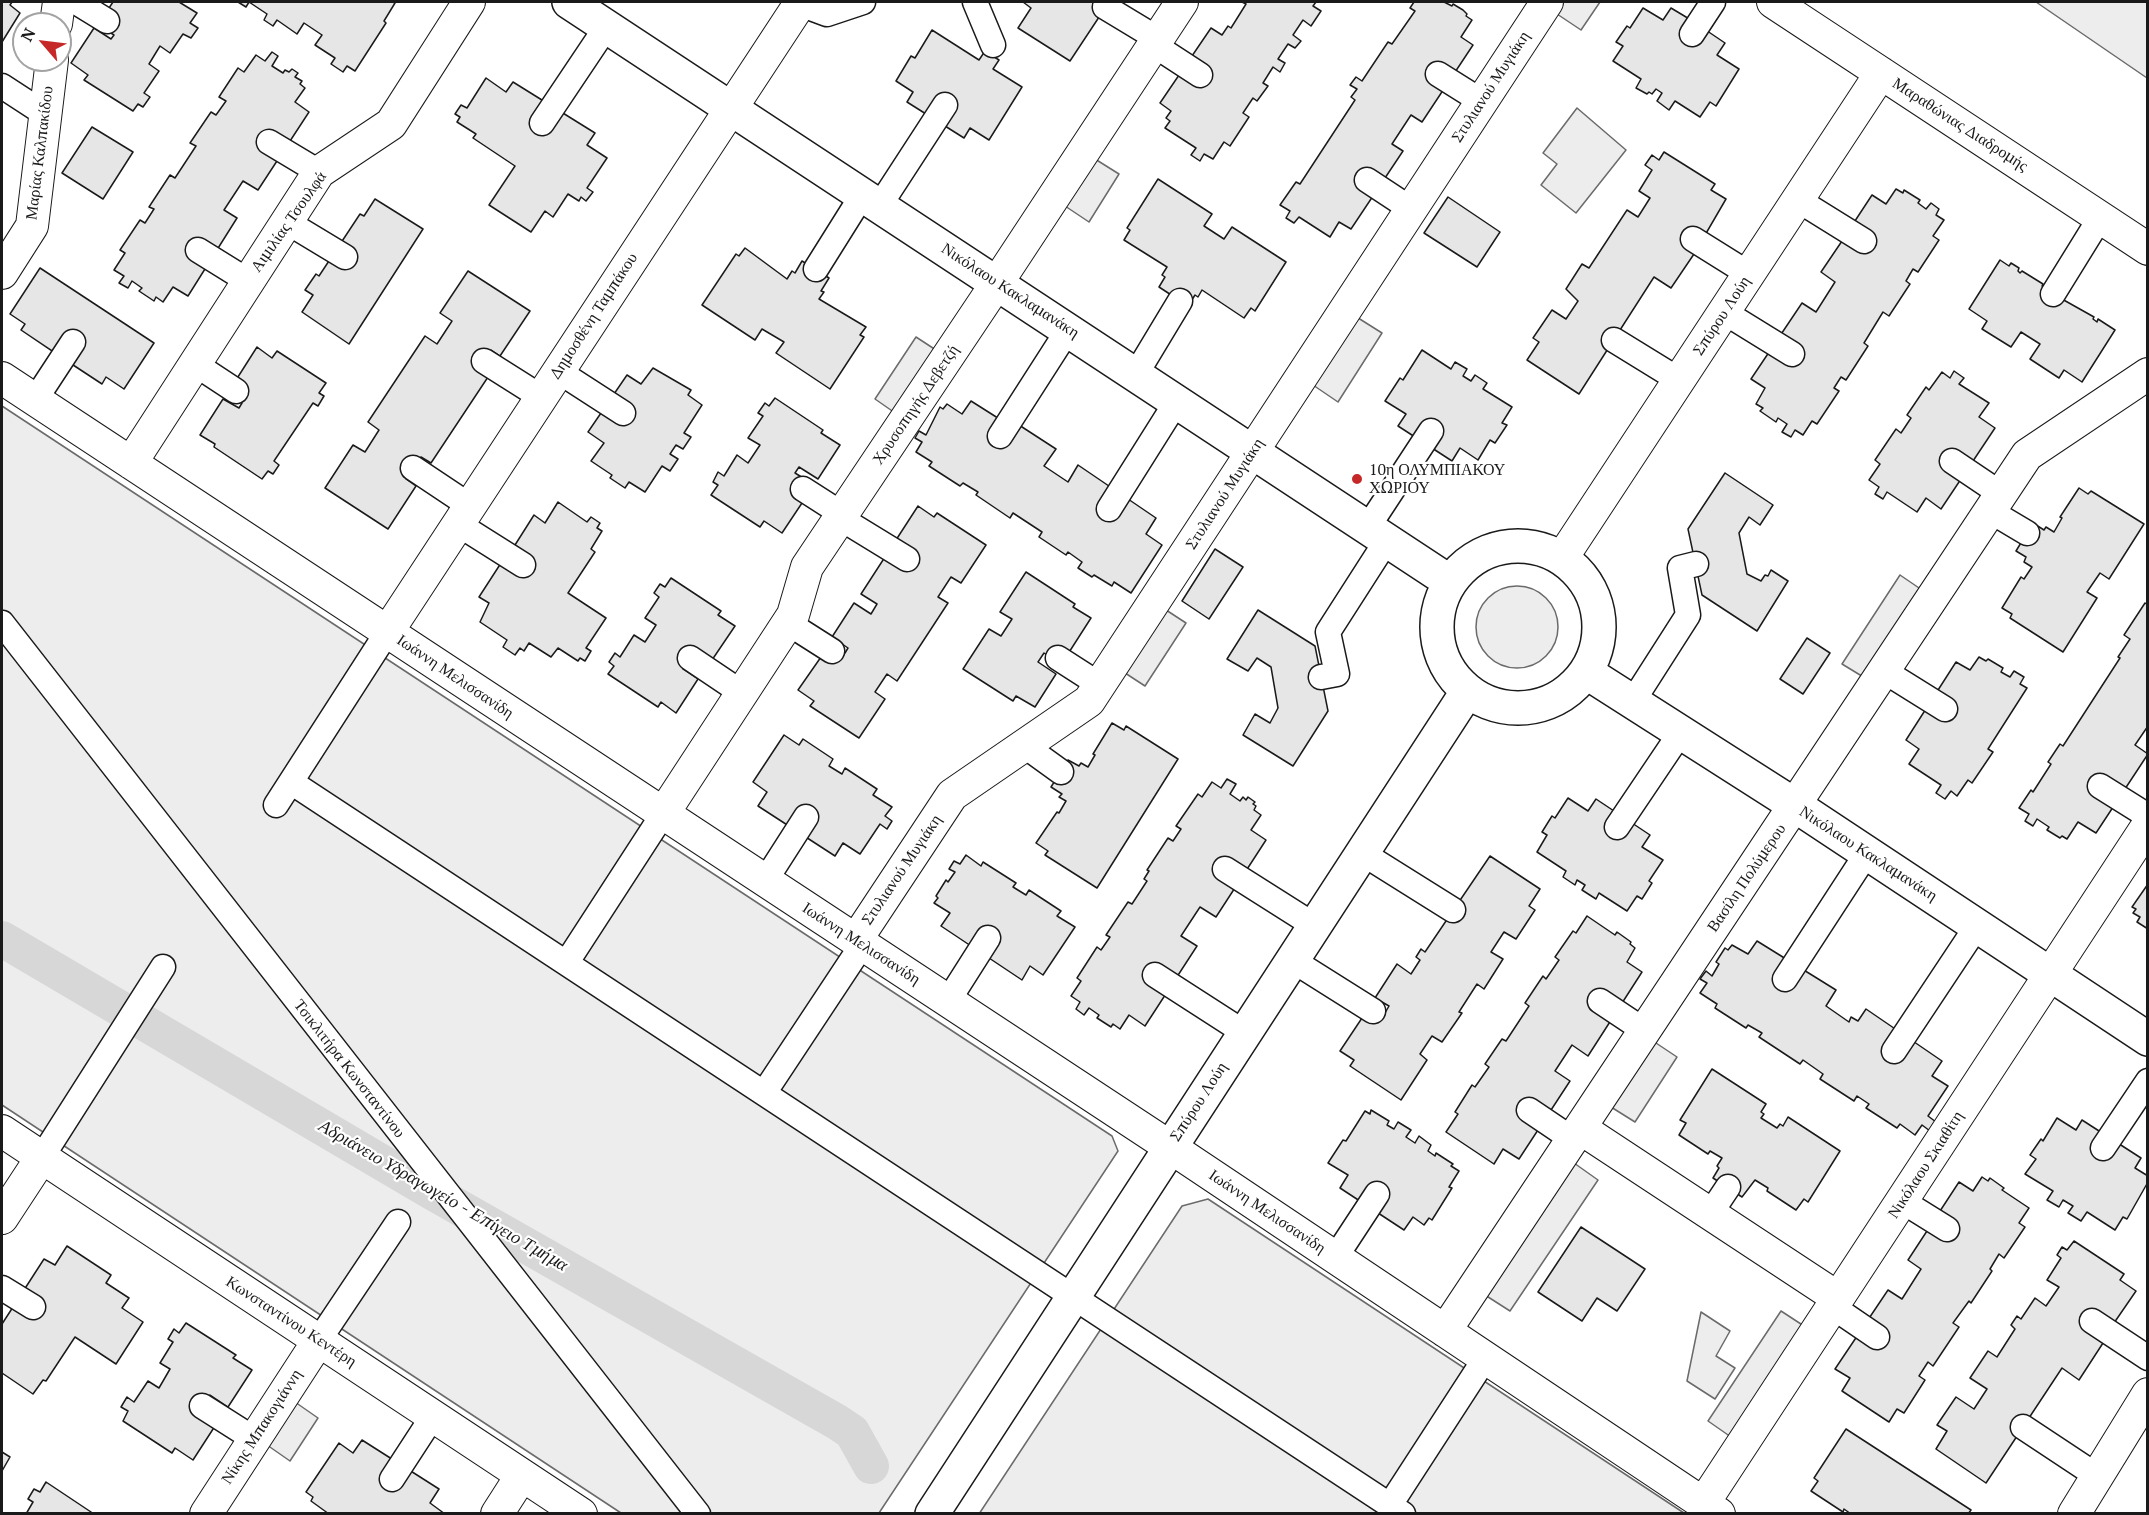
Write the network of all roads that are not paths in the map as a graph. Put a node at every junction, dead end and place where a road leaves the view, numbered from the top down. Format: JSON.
{"nodes":[{"id":1,"x":76,"y":2,"type":"edge"},
{"id":2,"x":469,"y":2,"type":"edge"},
{"id":3,"x":863,"y":2,"type":"edge"},
{"id":4,"x":975,"y":2,"type":"edge"},
{"id":5,"x":1182,"y":2,"type":"edge"},
{"id":6,"x":1546,"y":2,"type":"edge"},
{"id":7,"x":1713,"y":2,"type":"edge"},
{"id":8,"x":1773,"y":2,"type":"edge"},
{"id":9,"x":800,"y":3,"type":"edge"},
{"id":10,"x":1105,"y":7,"type":"dead end"},
{"id":11,"x":587,"y":10,"type":"edge"},
{"id":12,"x":107,"y":21,"type":"dead end"},
{"id":13,"x":1692,"y":34,"type":"dead end"},
{"id":14,"x":1156,"y":42,"type":"junction"},
{"id":15,"x":993,"y":45,"type":"dead end"},
{"id":16,"x":50,"y":72,"type":"edge"},
{"id":17,"x":1881,"y":73,"type":"junction"},
{"id":18,"x":1438,"y":74,"type":"dead end"},
{"id":19,"x":1200,"y":75,"type":"dead end"},
{"id":20,"x":2,"y":86,"type":"edge"},
{"id":21,"x":1481,"y":101,"type":"junction"},
{"id":22,"x":945,"y":105,"type":"dead end"},
{"id":23,"x":731,"y":108,"type":"junction"},
{"id":24,"x":45,"y":114,"type":"junction"},
{"id":25,"x":542,"y":123,"type":"dead end"},
{"id":26,"x":269,"y":142,"type":"dead end"},
{"id":27,"x":320,"y":172,"type":"junction"},
{"id":28,"x":1367,"y":180,"type":"dead end"},
{"id":29,"x":872,"y":200,"type":"junction"},
{"id":30,"x":1798,"y":200,"type":"junction"},
{"id":31,"x":1411,"y":209,"type":"junction"},
{"id":32,"x":2100,"y":218,"type":"junction"},
{"id":33,"x":287,"y":222,"type":"junction"},
{"id":34,"x":1693,"y":239,"type":"dead end"},
{"id":35,"x":1864,"y":242,"type":"dead end"},
{"id":36,"x":2148,"y":249,"type":"edge"},
{"id":37,"x":198,"y":250,"type":"dead end"},
{"id":38,"x":345,"y":257,"type":"dead end"},
{"id":39,"x":816,"y":269,"type":"dead end"},
{"id":40,"x":2,"y":273,"type":"edge"},
{"id":41,"x":1749,"y":274,"type":"junction"},
{"id":42,"x":248,"y":281,"type":"junction"},
{"id":43,"x":997,"y":283,"type":"junction"},
{"id":44,"x":2053,"y":294,"type":"dead end"},
{"id":45,"x":1180,"y":301,"type":"dead end"},
{"id":46,"x":1724,"y":312,"type":"junction"},
{"id":47,"x":1068,"y":330,"type":"junction"},
{"id":48,"x":1614,"y":340,"type":"dead end"},
{"id":49,"x":73,"y":342,"type":"dead end"},
{"id":50,"x":1792,"y":354,"type":"dead end"},
{"id":51,"x":484,"y":361,"type":"dead end"},
{"id":52,"x":195,"y":363,"type":"junction"},
{"id":53,"x":558,"y":371,"type":"junction"},
{"id":54,"x":1136,"y":374,"type":"junction"},
{"id":55,"x":2148,"y":374,"type":"edge"},
{"id":56,"x":2,"y":378,"type":"edge"},
{"id":57,"x":1679,"y":380,"type":"junction"},
{"id":58,"x":236,"y":391,"type":"dead end"},
{"id":59,"x":541,"y":397,"type":"junction"},
{"id":60,"x":34,"y":400,"type":"junction"},
{"id":61,"x":1177,"y":401,"type":"junction"},
{"id":62,"x":623,"y":413,"type":"dead end"},
{"id":63,"x":1431,"y":431,"type":"dead end"},
{"id":64,"x":1000,"y":436,"type":"dead end"},
{"id":65,"x":1253,"y":451,"type":"junction"},
{"id":66,"x":1952,"y":461,"type":"dead end"},
{"id":67,"x":131,"y":463,"type":"junction"},
{"id":68,"x":413,"y":468,"type":"dead end"},
{"id":69,"x":803,"y":489,"type":"dead end"},
{"id":70,"x":1996,"y":502,"type":"junction"},
{"id":71,"x":1109,"y":509,"type":"dead end"},
{"id":72,"x":464,"y":515,"type":"junction"},
{"id":73,"x":841,"y":516,"type":"junction"},
{"id":74,"x":2027,"y":533,"type":"dead end"},
{"id":75,"x":1377,"y":534,"type":"junction"},
{"id":76,"x":1562,"y":558,"type":"junction"},
{"id":77,"x":907,"y":559,"type":"dead end"},
{"id":78,"x":1696,"y":564,"type":"dead end"},
{"id":79,"x":523,"y":565,"type":"dead end"},
{"id":80,"x":1450,"y":582,"type":"junction"},
{"id":81,"x":2,"y":623,"type":"edge"},
{"id":82,"x":788,"y":623,"type":"junction"},
{"id":83,"x":388,"y":632,"type":"junction"},
{"id":84,"x":831,"y":651,"type":"dead end"},
{"id":85,"x":690,"y":658,"type":"dead end"},
{"id":86,"x":1058,"y":658,"type":"dead end"},
{"id":87,"x":1884,"y":671,"type":"junction"},
{"id":88,"x":1586,"y":672,"type":"junction"},
{"id":89,"x":1321,"y":677,"type":"dead end"},
{"id":90,"x":1100,"y":685,"type":"junction"},
{"id":91,"x":1467,"y":692,"type":"junction"},
{"id":92,"x":742,"y":693,"type":"junction"},
{"id":93,"x":1633,"y":701,"type":"junction"},
{"id":94,"x":1945,"y":709,"type":"dead end"},
{"id":95,"x":1681,"y":732,"type":"junction"},
{"id":96,"x":1025,"y":746,"type":"junction"},
{"id":97,"x":1061,"y":772,"type":"dead end"},
{"id":98,"x":291,"y":782,"type":"junction"},
{"id":99,"x":2100,"y":786,"type":"dead end"},
{"id":100,"x":276,"y":805,"type":"dead end"},
{"id":101,"x":1796,"y":806,"type":"junction"},
{"id":102,"x":663,"y":814,"type":"junction"},
{"id":103,"x":2148,"y":816,"type":"edge"},
{"id":104,"x":806,"y":817,"type":"dead end"},
{"id":105,"x":2148,"y":825,"type":"edge"},
{"id":106,"x":1617,"y":827,"type":"dead end"},
{"id":107,"x":1362,"y":853,"type":"junction"},
{"id":108,"x":1867,"y":853,"type":"junction"},
{"id":109,"x":1225,"y":869,"type":"dead end"},
{"id":110,"x":765,"y":881,"type":"junction"},
{"id":111,"x":1453,"y":910,"type":"dead end"},
{"id":112,"x":1315,"y":926,"type":"junction"},
{"id":113,"x":1977,"y":926,"type":"junction"},
{"id":114,"x":988,"y":938,"type":"dead end"},
{"id":115,"x":859,"y":942,"type":"junction"},
{"id":116,"x":1292,"y":960,"type":"junction"},
{"id":117,"x":567,"y":962,"type":"junction"},
{"id":118,"x":163,"y":967,"type":"dead end"},
{"id":119,"x":1155,"y":975,"type":"dead end"},
{"id":120,"x":2051,"y":975,"type":"junction"},
{"id":121,"x":1785,"y":979,"type":"dead end"},
{"id":122,"x":948,"y":1001,"type":"junction"},
{"id":123,"x":1600,"y":1001,"type":"dead end"},
{"id":124,"x":1373,"y":1011,"type":"dead end"},
{"id":125,"x":1645,"y":1031,"type":"junction"},
{"id":126,"x":1245,"y":1033,"type":"junction"},
{"id":127,"x":2148,"y":1039,"type":"edge"},
{"id":128,"x":1894,"y":1051,"type":"dead end"},
{"id":129,"x":2148,"y":1081,"type":"edge"},
{"id":130,"x":764,"y":1093,"type":"junction"},
{"id":131,"x":1530,"y":1110,"type":"dead end"},
{"id":132,"x":2,"y":1131,"type":"edge"},
{"id":133,"x":1576,"y":1134,"type":"junction"},
{"id":134,"x":1170,"y":1147,"type":"junction"},
{"id":135,"x":2103,"y":1148,"type":"dead end"},
{"id":136,"x":42,"y":1157,"type":"junction"},
{"id":137,"x":1728,"y":1187,"type":"dead end"},
{"id":138,"x":1377,"y":1194,"type":"dead end"},
{"id":139,"x":1902,"y":1201,"type":"junction"},
{"id":140,"x":1710,"y":1214,"type":"junction"},
{"id":141,"x":2,"y":1218,"type":"edge"},
{"id":142,"x":398,"y":1222,"type":"dead end"},
{"id":143,"x":1947,"y":1229,"type":"dead end"},
{"id":144,"x":1335,"y":1258,"type":"junction"},
{"id":145,"x":2,"y":1288,"type":"edge"},
{"id":146,"x":1072,"y":1298,"type":"junction"},
{"id":147,"x":1836,"y":1303,"type":"junction"},
{"id":148,"x":33,"y":1307,"type":"dead end"},
{"id":149,"x":2092,"y":1321,"type":"dead end"},
{"id":150,"x":1445,"y":1331,"type":"junction"},
{"id":151,"x":1877,"y":1337,"type":"dead end"},
{"id":152,"x":319,"y":1340,"type":"junction"},
{"id":153,"x":1486,"y":1357,"type":"junction"},
{"id":154,"x":2148,"y":1358,"type":"edge"},
{"id":155,"x":2146,"y":1401,"type":"edge"},
{"id":156,"x":202,"y":1406,"type":"dead end"},
{"id":157,"x":434,"y":1416,"type":"junction"},
{"id":158,"x":2023,"y":1427,"type":"dead end"},
{"id":159,"x":254,"y":1439,"type":"junction"},
{"id":160,"x":522,"y":1475,"type":"junction"},
{"id":161,"x":2097,"y":1476,"type":"junction"},
{"id":162,"x":392,"y":1479,"type":"dead end"},
{"id":163,"x":1701,"y":1507,"type":"edge"},
{"id":164,"x":1397,"y":1509,"type":"edge"},
{"id":165,"x":206,"y":1514,"type":"edge"},
{"id":166,"x":497,"y":1514,"type":"edge"},
{"id":167,"x":581,"y":1514,"type":"edge"},
{"id":168,"x":698,"y":1514,"type":"edge"},
{"id":169,"x":932,"y":1514,"type":"edge"},
{"id":170,"x":2074,"y":1514,"type":"edge"}],
"edges":[{"from":1,"to":12,"type":"street"},
{"from":2,"to":27,"type":"street","name":"Αιμιλίας Τσουλφά"},
{"from":3,"to":9,"type":"street"},
{"from":4,"to":15,"type":"street"},
{"from":5,"to":14,"type":"street","name":"Χρυσοπηγής Δεβετζή"},
{"from":6,"to":21,"type":"street","name":"Στυλιανού Μυγιάκη"},
{"from":7,"to":13,"type":"street"},
{"from":8,"to":17,"type":"street","name":"Μαραθώνιας Διαδρομής"},
{"from":9,"to":23,"type":"street","name":"Δημοσθένη Ταμπάκου"},
{"from":10,"to":14,"type":"street"},
{"from":11,"to":23,"type":"street","name":"Νικόλαου Κακλαμανάκη"},
{"from":11,"to":25,"type":"street"},
{"from":14,"to":19,"type":"street"},
{"from":14,"to":43,"type":"street","name":"Χρυσοπηγής Δεβετζή"},
{"from":16,"to":24,"type":"street","name":"Μαρίας Καλπακίδου"},
{"from":17,"to":30,"type":"street","name":"Σπύρου Λούη"},
{"from":17,"to":32,"type":"street","name":"Μαραθώνιας Διαδρομής"},
{"from":18,"to":21,"type":"street"},
{"from":20,"to":24,"type":"street"},
{"from":21,"to":31,"type":"street","name":"Στυλιανού Μυγιάκη"},
{"from":22,"to":29,"type":"street"},
{"from":23,"to":29,"type":"street","name":"Νικόλαου Κακλαμανάκη"},
{"from":23,"to":53,"type":"street","name":"Δημοσθένη Ταμπάκου"},
{"from":24,"to":40,"type":"street","name":"Μαρίας Καλπακίδου"},
{"from":26,"to":27,"type":"street"},
{"from":27,"to":33,"type":"street","name":"Αιμιλίας Τσουλφά"},
{"from":28,"to":31,"type":"street"},
{"from":29,"to":39,"type":"street"},
{"from":29,"to":43,"type":"street","name":"Νικόλαου Κακλαμανάκη"},
{"from":30,"to":35,"type":"street"},
{"from":30,"to":41,"type":"street","name":"Σπύρου Λούη"},
{"from":31,"to":65,"type":"street","name":"Στυλιανού Μυγιάκη"},
{"from":32,"to":36,"type":"street","name":"Μαραθώνιας Διαδρομής"},
{"from":32,"to":44,"type":"street"},
{"from":33,"to":38,"type":"street"},
{"from":33,"to":42,"type":"street","name":"Αιμιλίας Τσουλφά"},
{"from":34,"to":41,"type":"street"},
{"from":37,"to":42,"type":"street"},
{"from":41,"to":46,"type":"street","name":"Σπύρου Λούη"},
{"from":42,"to":52,"type":"street","name":"Αιμιλίας Τσουλφά"},
{"from":43,"to":47,"type":"street","name":"Νικόλαου Κακλαμανάκη"},
{"from":43,"to":73,"type":"street","name":"Χρυσοπηγής Δεβετζή"},
{"from":45,"to":54,"type":"street"},
{"from":46,"to":50,"type":"street"},
{"from":46,"to":57,"type":"street","name":"Σπύρου Λούη"},
{"from":47,"to":54,"type":"street","name":"Νικόλαου Κακλαμανάκη"},
{"from":47,"to":64,"type":"street"},
{"from":48,"to":57,"type":"street"},
{"from":49,"to":60,"type":"street"},
{"from":51,"to":59,"type":"street"},
{"from":52,"to":58,"type":"street"},
{"from":52,"to":67,"type":"street","name":"Αιμιλίας Τσουλφά"},
{"from":53,"to":59,"type":"street","name":"Δημοσθένη Ταμπάκου"},
{"from":53,"to":62,"type":"street"},
{"from":54,"to":61,"type":"street","name":"Νικόλαου Κακλαμανάκη"},
{"from":55,"to":70,"type":"street","name":"Βασίλη Πολύμερου"},
{"from":56,"to":60,"type":"street","name":"Ιωάννη Μελισσανίδη"},
{"from":57,"to":76,"type":"street","name":"Σπύρου Λούη"},
{"from":59,"to":72,"type":"street","name":"Δημοσθένη Ταμπάκου"},
{"from":60,"to":67,"type":"street","name":"Ιωάννη Μελισσανίδη"},
{"from":61,"to":65,"type":"street","name":"Νικόλαου Κακλαμανάκη"},
{"from":61,"to":71,"type":"street"},
{"from":63,"to":75,"type":"street"},
{"from":65,"to":75,"type":"street","name":"Νικόλαου Κακλαμανάκη"},
{"from":65,"to":90,"type":"street","name":"Στυλιανού Μυγιάκη"},
{"from":66,"to":70,"type":"street"},
{"from":67,"to":83,"type":"street","name":"Ιωάννη Μελισσανίδη"},
{"from":68,"to":72,"type":"street"},
{"from":69,"to":73,"type":"street"},
{"from":70,"to":74,"type":"street"},
{"from":70,"to":87,"type":"street","name":"Βασίλη Πολύμερου"},
{"from":72,"to":79,"type":"street"},
{"from":72,"to":83,"type":"street","name":"Δημοσθένη Ταμπάκου"},
{"from":73,"to":77,"type":"street"},
{"from":73,"to":82,"type":"street","name":"Χρυσοπηγής Δεβετζή"},
{"from":75,"to":80,"type":"street","name":"Νικόλαου Κακλαμανάκη"},
{"from":75,"to":89,"type":"street"},
{"from":76,"to":80,"type":"street"},
{"from":76,"to":88,"type":"street"},
{"from":78,"to":93,"type":"street"},
{"from":80,"to":91,"type":"street"},
{"from":81,"to":168,"type":"street","name":"Τσικλιτήρα Κωνσταντίνου"},
{"from":82,"to":84,"type":"street"},
{"from":82,"to":92,"type":"street","name":"Χρυσοπηγής Δεβετζή"},
{"from":83,"to":98,"type":"street"},
{"from":83,"to":102,"type":"street","name":"Ιωάννη Μελισσανίδη"},
{"from":85,"to":92,"type":"street"},
{"from":86,"to":90,"type":"street"},
{"from":87,"to":94,"type":"street"},
{"from":87,"to":101,"type":"street","name":"Βασίλη Πολύμερου"},
{"from":88,"to":91,"type":"street"},
{"from":88,"to":93,"type":"street","name":"Νικόλαου Κακλαμανάκη"},
{"from":90,"to":96,"type":"street","name":"Στυλιανού Μυγιάκη"},
{"from":91,"to":107,"type":"street","name":"Σπύρου Λούη"},
{"from":92,"to":102,"type":"street","name":"Χρυσοπηγής Δεβετζή"},
{"from":93,"to":95,"type":"street","name":"Νικόλαου Κακλαμανάκη"},
{"from":95,"to":101,"type":"street","name":"Νικόλαου Κακλαμανάκη"},
{"from":95,"to":106,"type":"street"},
{"from":96,"to":97,"type":"street"},
{"from":96,"to":115,"type":"street","name":"Στυλιανού Μυγιάκη"},
{"from":98,"to":100,"type":"street"},
{"from":98,"to":117,"type":"street"},
{"from":99,"to":103,"type":"street"},
{"from":101,"to":108,"type":"street","name":"Νικόλαου Κακλαμανάκη"},
{"from":101,"to":125,"type":"street","name":"Βασίλη Πολύμερου"},
{"from":102,"to":110,"type":"street","name":"Ιωάννη Μελισσανίδη"},
{"from":102,"to":117,"type":"street"},
{"from":104,"to":110,"type":"street"},
{"from":105,"to":120,"type":"street","name":"Νικόλαου Σκιαθίτη"},
{"from":107,"to":111,"type":"street"},
{"from":107,"to":112,"type":"street","name":"Σπύρου Λούη"},
{"from":108,"to":113,"type":"street","name":"Νικόλαου Κακλαμανάκη"},
{"from":108,"to":121,"type":"street"},
{"from":109,"to":112,"type":"street"},
{"from":110,"to":115,"type":"street","name":"Ιωάννη Μελισσανίδη"},
{"from":112,"to":116,"type":"street","name":"Σπύρου Λούη"},
{"from":113,"to":120,"type":"street","name":"Νικόλαου Κακλαμανάκη"},
{"from":113,"to":128,"type":"street"},
{"from":114,"to":122,"type":"street"},
{"from":115,"to":122,"type":"street","name":"Ιωάννη Μελισσανίδη"},
{"from":115,"to":130,"type":"street"},
{"from":116,"to":124,"type":"street"},
{"from":116,"to":126,"type":"street","name":"Σπύρου Λούη"},
{"from":117,"to":130,"type":"street"},
{"from":118,"to":136,"type":"street"},
{"from":119,"to":126,"type":"street"},
{"from":120,"to":127,"type":"street","name":"Νικόλαου Κακλαμανάκη"},
{"from":120,"to":139,"type":"street","name":"Νικόλαου Σκιαθίτη"},
{"from":122,"to":134,"type":"street","name":"Ιωάννη Μελισσανίδη"},
{"from":123,"to":125,"type":"street"},
{"from":125,"to":133,"type":"street","name":"Βασίλη Πολύμερου"},
{"from":126,"to":134,"type":"street","name":"Σπύρου Λούη"},
{"from":129,"to":135,"type":"street"},
{"from":130,"to":146,"type":"street"},
{"from":131,"to":133,"type":"street"},
{"from":132,"to":136,"type":"street","name":"Κωνσταντίνου Κεντέρη"},
{"from":133,"to":140,"type":"street"},
{"from":133,"to":150,"type":"street","name":"Βασίλη Πολύμερου"},
{"from":134,"to":144,"type":"street","name":"Ιωάννη Μελισσανίδη"},
{"from":134,"to":146,"type":"street","name":"Σπύρου Λούη"},
{"from":136,"to":141,"type":"street"},
{"from":136,"to":152,"type":"street","name":"Κωνσταντίνου Κεντέρη"},
{"from":137,"to":140,"type":"street"},
{"from":138,"to":144,"type":"street"},
{"from":139,"to":143,"type":"street"},
{"from":139,"to":147,"type":"street","name":"Νικόλαου Σκιαθίτη"},
{"from":140,"to":147,"type":"street"},
{"from":142,"to":152,"type":"street"},
{"from":144,"to":150,"type":"street","name":"Ιωάννη Μελισσανίδη"},
{"from":145,"to":148,"type":"street"},
{"from":146,"to":164,"type":"street"},
{"from":146,"to":169,"type":"street","name":"Σπύρου Λούη"},
{"from":147,"to":151,"type":"street"},
{"from":147,"to":163,"type":"street","name":"Νικόλαου Σκιαθίτη"},
{"from":149,"to":154,"type":"street"},
{"from":150,"to":153,"type":"street","name":"Ιωάννη Μελισσανίδη"},
{"from":152,"to":157,"type":"street","name":"Κωνσταντίνου Κεντέρη"},
{"from":152,"to":159,"type":"street","name":"Νίκης Μπακογιάννη"},
{"from":153,"to":163,"type":"street","name":"Ιωάννη Μελισσανίδη"},
{"from":153,"to":164,"type":"street"},
{"from":155,"to":161,"type":"street"},
{"from":156,"to":159,"type":"street"},
{"from":157,"to":160,"type":"street","name":"Κωνσταντίνου Κεντέρη"},
{"from":157,"to":162,"type":"street"},
{"from":158,"to":161,"type":"street"},
{"from":159,"to":165,"type":"street","name":"Νίκης Μπακογιάννη"},
{"from":160,"to":166,"type":"street"},
{"from":160,"to":167,"type":"street","name":"Κωνσταντίνου Κεντέρη"},
{"from":161,"to":170,"type":"street"}]}
